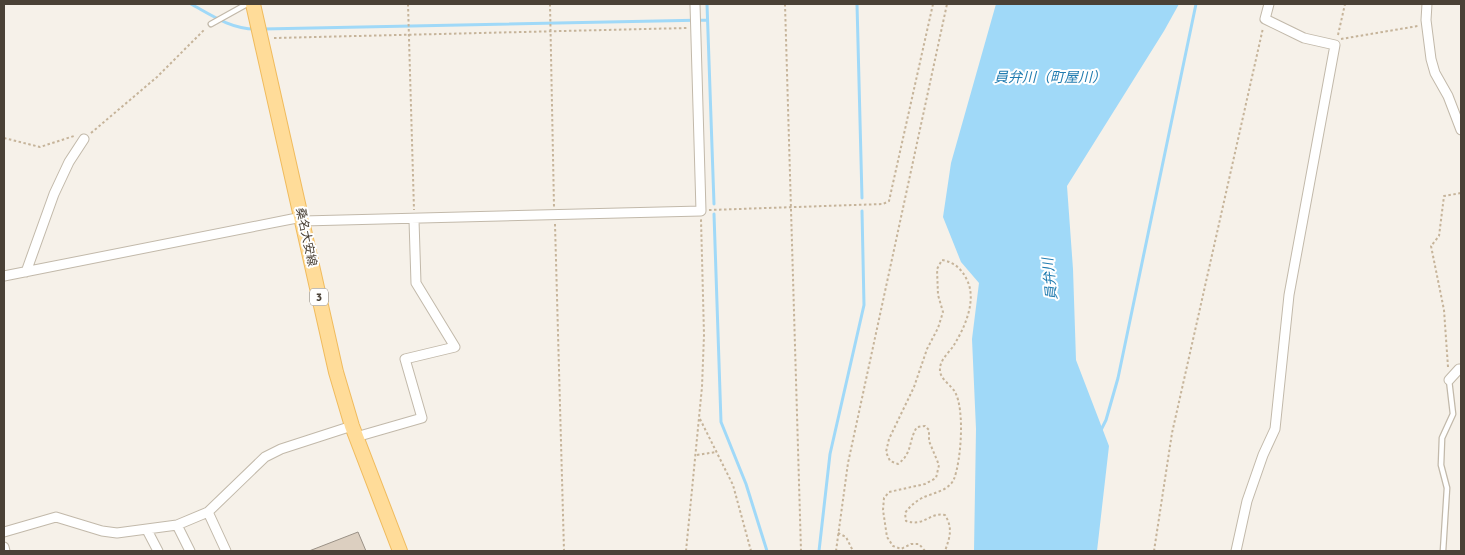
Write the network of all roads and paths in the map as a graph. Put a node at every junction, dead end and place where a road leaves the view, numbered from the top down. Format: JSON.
{"nodes":[{"id":1,"x":247,"y":4,"type":"edge"},
{"id":2,"x":253,"y":4,"type":"edge"},
{"id":3,"x":408,"y":4,"type":"edge"},
{"id":4,"x":550,"y":4,"type":"edge"},
{"id":5,"x":785,"y":4,"type":"edge"},
{"id":6,"x":933,"y":4,"type":"edge"},
{"id":7,"x":947,"y":4,"type":"edge"},
{"id":8,"x":1269,"y":4,"type":"edge"},
{"id":9,"x":1345,"y":4,"type":"edge"},
{"id":10,"x":1427,"y":4,"type":"edge"},
{"id":11,"x":695,"y":8,"type":"edge"},
{"id":12,"x":1265,"y":20,"type":"junction"},
{"id":13,"x":211,"y":24,"type":"joint"},
{"id":14,"x":1427,"y":24,"type":"junction"},
{"id":15,"x":696,"y":27,"type":"junction"},
{"id":16,"x":551,"y":31,"type":"junction"},
{"id":17,"x":409,"y":34,"type":"junction"},
{"id":18,"x":261,"y":37,"type":"junction"},
{"id":19,"x":1461,"y":130,"type":"edge"},
{"id":20,"x":4,"y":138,"type":"edge"},
{"id":21,"x":84,"y":139,"type":"junction"},
{"id":22,"x":1461,"y":193,"type":"edge"},
{"id":23,"x":791,"y":208,"type":"junction"},
{"id":24,"x":701,"y":211,"type":"junction"},
{"id":25,"x":554,"y":216,"type":"junction"},
{"id":26,"x":302,"y":219,"type":"junction"},
{"id":27,"x":414,"y":220,"type":"junction"},
{"id":28,"x":26,"y":272,"type":"junction"},
{"id":29,"x":4,"y":276,"type":"edge"},
{"id":30,"x":1461,"y":369,"type":"edge"},
{"id":31,"x":1449,"y":380,"type":"junction"},
{"id":32,"x":700,"y":418,"type":"junction"},
{"id":33,"x":354,"y":432,"type":"junction"},
{"id":34,"x":716,"y":452,"type":"junction"},
{"id":35,"x":696,"y":456,"type":"junction"},
{"id":36,"x":208,"y":512,"type":"junction"},
{"id":37,"x":177,"y":525,"type":"junction"},
{"id":38,"x":147,"y":530,"type":"junction"},
{"id":39,"x":4,"y":532,"type":"edge"},
{"id":40,"x":838,"y":533,"type":"junction"},
{"id":41,"x":4,"y":547,"type":"edge"},
{"id":42,"x":5,"y":551,"type":"edge"},
{"id":43,"x":158,"y":551,"type":"edge"},
{"id":44,"x":190,"y":551,"type":"edge"},
{"id":45,"x":226,"y":551,"type":"edge"},
{"id":46,"x":400,"y":551,"type":"edge"},
{"id":47,"x":564,"y":551,"type":"edge"},
{"id":48,"x":686,"y":551,"type":"edge"},
{"id":49,"x":751,"y":551,"type":"edge"},
{"id":50,"x":801,"y":551,"type":"edge"},
{"id":51,"x":836,"y":551,"type":"edge"},
{"id":52,"x":853,"y":551,"type":"edge"},
{"id":53,"x":925,"y":551,"type":"edge"},
{"id":54,"x":946,"y":551,"type":"edge"},
{"id":55,"x":1154,"y":551,"type":"edge"},
{"id":56,"x":1236,"y":551,"type":"edge"},
{"id":57,"x":1443,"y":551,"type":"edge"}],
"edges":[{"from":1,"to":13,"type":"lane"},
{"from":2,"to":18,"type":"main road","name":"桑名大安線","number":"3"},
{"from":3,"to":17,"type":"path"},
{"from":4,"to":16,"type":"path"},
{"from":5,"to":23,"type":"path"},
{"from":6,"to":23,"type":"path"},
{"from":7,"to":40,"type":"path"},
{"from":8,"to":12,"type":"street"},
{"from":9,"to":14,"type":"path"},
{"from":10,"to":14,"type":"street"},
{"from":11,"to":15,"type":"street"},
{"from":12,"to":55,"type":"path"},
{"from":12,"to":56,"type":"street"},
{"from":13,"to":21,"type":"path"},
{"from":14,"to":19,"type":"street"},
{"from":15,"to":16,"type":"path"},
{"from":15,"to":24,"type":"street"},
{"from":16,"to":17,"type":"path"},
{"from":16,"to":25,"type":"path"},
{"from":17,"to":18,"type":"path"},
{"from":17,"to":27,"type":"path"},
{"from":18,"to":26,"type":"main road","name":"桑名大安線","number":"3"},
{"from":20,"to":21,"type":"path"},
{"from":21,"to":28,"type":"street"},
{"from":22,"to":31,"type":"path"},
{"from":23,"to":24,"type":"path"},
{"from":23,"to":50,"type":"path"},
{"from":24,"to":25,"type":"street"},
{"from":24,"to":32,"type":"path"},
{"from":25,"to":27,"type":"street"},
{"from":25,"to":47,"type":"path"},
{"from":26,"to":27,"type":"street"},
{"from":26,"to":28,"type":"street"},
{"from":26,"to":33,"type":"main road","name":"桑名大安線","number":"3"},
{"from":27,"to":33,"type":"street"},
{"from":28,"to":29,"type":"street"},
{"from":30,"to":31,"type":"street"},
{"from":31,"to":57,"type":"lane"},
{"from":32,"to":34,"type":"path"},
{"from":32,"to":35,"type":"path"},
{"from":33,"to":36,"type":"street"},
{"from":33,"to":46,"type":"main road","name":"桑名大安線","number":"3"},
{"from":34,"to":35,"type":"path"},
{"from":34,"to":49,"type":"path"},
{"from":35,"to":48,"type":"path"},
{"from":36,"to":37,"type":"street"},
{"from":36,"to":45,"type":"street"},
{"from":37,"to":38,"type":"street"},
{"from":37,"to":44,"type":"street"},
{"from":38,"to":39,"type":"street"},
{"from":38,"to":43,"type":"street"},
{"from":40,"to":51,"type":"path"},
{"from":40,"to":52,"type":"path"},
{"from":41,"to":42,"type":"street"},
{"from":53,"to":54,"type":"path"}]}
